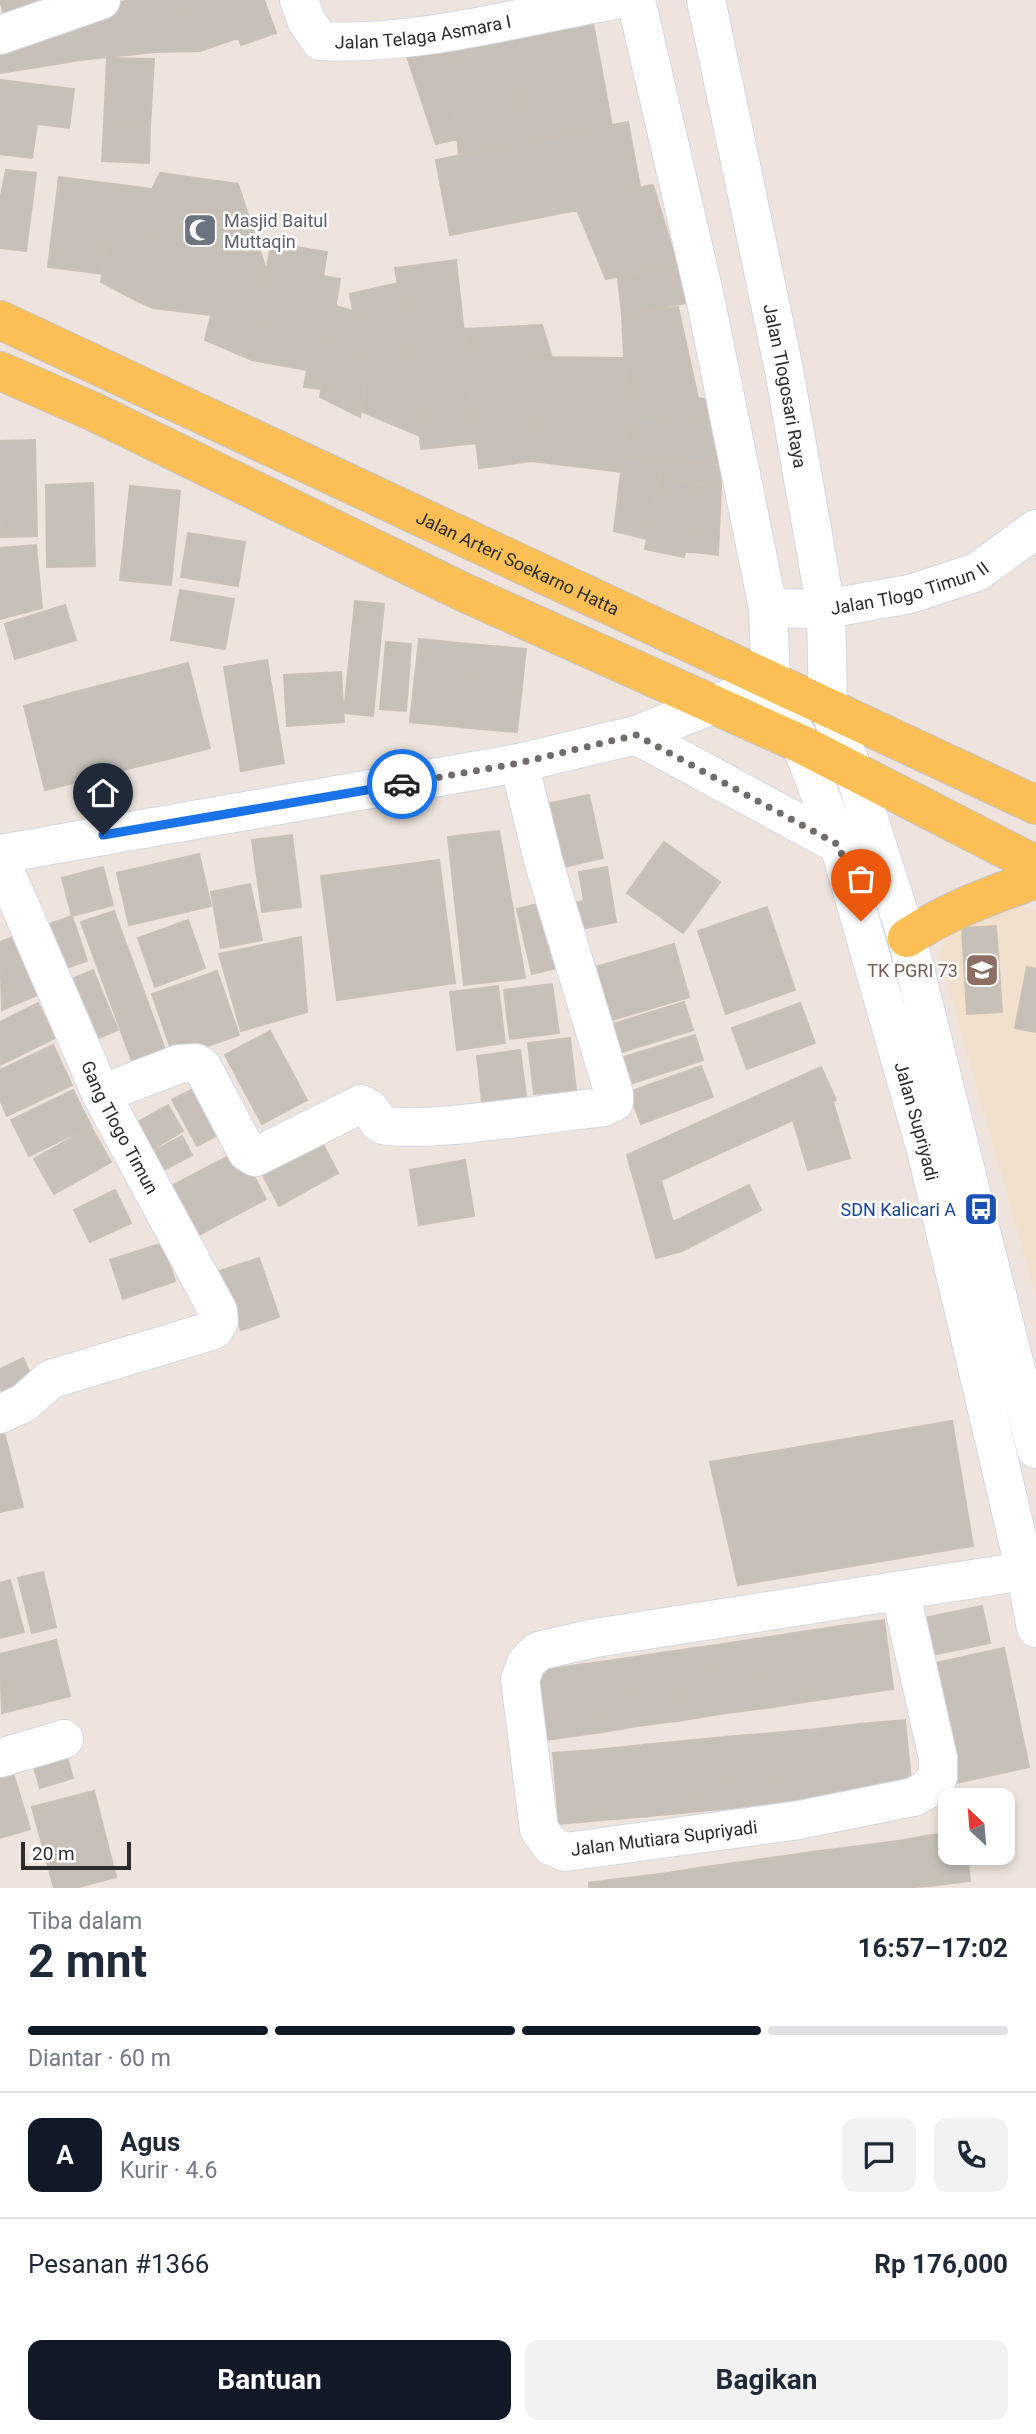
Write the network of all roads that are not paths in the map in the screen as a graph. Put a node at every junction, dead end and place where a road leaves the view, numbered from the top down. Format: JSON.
{"nodes":[{"id":1,"x":102,"y":0,"type":"edge"},
{"id":2,"x":299,"y":0,"type":"edge"},
{"id":3,"x":614,"y":0,"type":"edge"},
{"id":4,"x":636,"y":0,"type":"edge"},
{"id":5,"x":706,"y":0,"type":"edge"},
{"id":6,"x":0,"y":35,"type":"edge"},
{"id":7,"x":0,"y":320,"type":"edge"},
{"id":8,"x":0,"y":371,"type":"edge"},
{"id":9,"x":1036,"y":529,"type":"edge"},
{"id":10,"x":768,"y":608,"type":"junction"},
{"id":11,"x":826,"y":610,"type":"junction"},
{"id":12,"x":771,"y":682,"type":"junction"},
{"id":13,"x":711,"y":705,"type":"junction"},
{"id":14,"x":828,"y":706,"type":"junction"},
{"id":15,"x":636,"y":735,"type":"junction"},
{"id":16,"x":800,"y":744,"type":"junction"},
{"id":17,"x":519,"y":763,"type":"junction"},
{"id":18,"x":853,"y":772,"type":"junction"},
{"id":19,"x":1036,"y":805,"type":"edge"},
{"id":20,"x":839,"y":845,"type":"junction"},
{"id":21,"x":0,"y":856,"type":"edge"},
{"id":22,"x":1036,"y":865,"type":"edge"},
{"id":23,"x":1036,"y":879,"type":"edge"},
{"id":24,"x":907,"y":938,"type":"junction"},
{"id":25,"x":101,"y":1094,"type":"junction"},
{"id":26,"x":942,"y":1145,"type":"junction"},
{"id":27,"x":0,"y":1414,"type":"edge"},
{"id":28,"x":1036,"y":1449,"type":"edge"},
{"id":29,"x":1026,"y":1571,"type":"junction"},
{"id":30,"x":900,"y":1590,"type":"junction"},
{"id":31,"x":1036,"y":1628,"type":"edge"},
{"id":32,"x":64,"y":1739,"type":"dead end"},
{"id":33,"x":0,"y":1758,"type":"edge"}],
"edges":[{"from":1,"to":6,"type":"street"},
{"from":2,"to":3,"type":"street","name":"Jalan Telaga Asmara I"},
{"from":4,"to":10,"type":"street"},
{"from":5,"to":11,"type":"street","name":"Jalan Tlogosari Raya"},
{"from":7,"to":12,"type":"main road","name":"Jalan Arteri Soekarno Hatta"},
{"from":8,"to":13,"type":"main road"},
{"from":9,"to":11,"type":"street","name":"Jalan Tlogo Timun II"},
{"from":10,"to":11,"type":"street","name":"Jalan Tlogo Timun II"},
{"from":10,"to":12,"type":"street"},
{"from":11,"to":14,"type":"street","name":"Jalan Tlogosari Raya"},
{"from":12,"to":13,"type":"street"},
{"from":12,"to":14,"type":"main road","name":"Jalan Arteri Soekarno Hatta"},
{"from":12,"to":16,"type":"street"},
{"from":13,"to":15,"type":"street"},
{"from":13,"to":16,"type":"main road"},
{"from":14,"to":18,"type":"street","name":"Jalan Tlogosari Raya"},
{"from":14,"to":19,"type":"main road","name":"Jalan Arteri Soekarno Hatta"},
{"from":15,"to":17,"type":"street"},
{"from":15,"to":20,"type":"street"},
{"from":16,"to":18,"type":"main road"},
{"from":16,"to":20,"type":"street","name":"Jalan Supriyadi"},
{"from":17,"to":21,"type":"street"},
{"from":17,"to":25,"type":"street"},
{"from":18,"to":22,"type":"main road"},
{"from":18,"to":24,"type":"street","name":"Jalan Supriyadi"},
{"from":20,"to":26,"type":"street","name":"Jalan Supriyadi"},
{"from":21,"to":25,"type":"street","name":"Gang Tlogo Timun"},
{"from":23,"to":24,"type":"main road"},
{"from":24,"to":26,"type":"street","name":"Jalan Supriyadi"},
{"from":25,"to":27,"type":"street","name":"Gang Tlogo Timun"},
{"from":26,"to":28,"type":"street","name":"Jalan Supriyadi"},
{"from":26,"to":29,"type":"street","name":"Jalan Supriyadi"},
{"from":29,"to":30,"type":"street","name":"Jalan Mutiara Supriyadi"},
{"from":29,"to":31,"type":"street","name":"Jalan Supriyadi"},
{"from":30,"to":30,"type":"street","name":"Jalan Mutiara Supriyadi"},
{"from":32,"to":33,"type":"street"}]}
